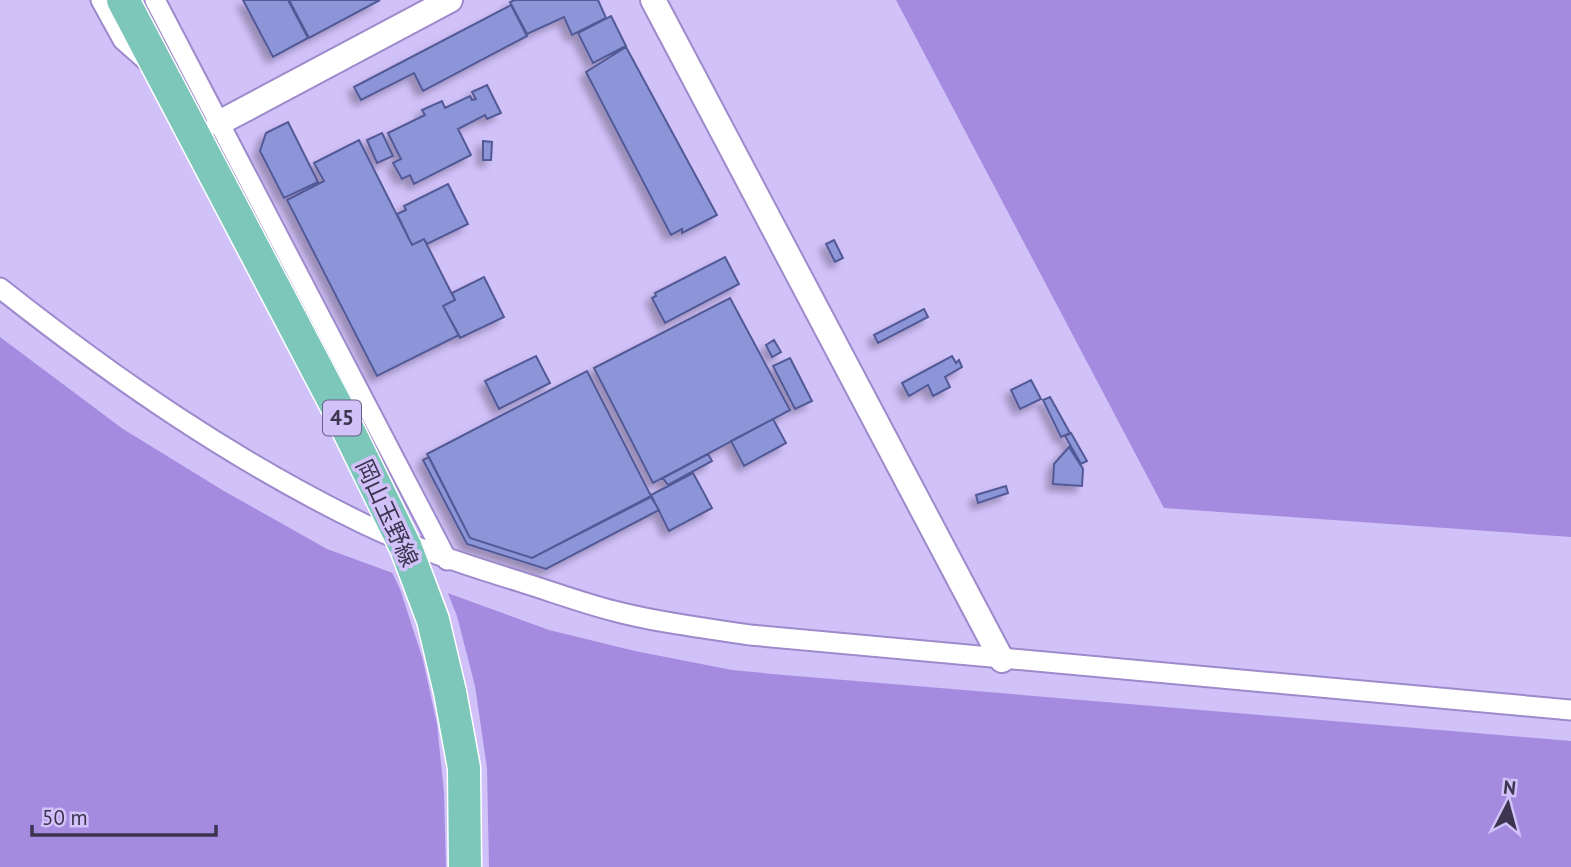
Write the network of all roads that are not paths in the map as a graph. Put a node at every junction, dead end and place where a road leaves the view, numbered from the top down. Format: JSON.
{"nodes":[{"id":1,"x":100,"y":0,"type":"edge"},
{"id":2,"x":123,"y":0,"type":"edge"},
{"id":3,"x":155,"y":0,"type":"edge"},
{"id":4,"x":450,"y":0,"type":"edge"},
{"id":5,"x":653,"y":0,"type":"edge"},
{"id":6,"x":219,"y":123,"type":"junction"},
{"id":7,"x":0,"y":289,"type":"edge"},
{"id":8,"x":447,"y":560,"type":"junction"},
{"id":9,"x":1002,"y":660,"type":"junction"},
{"id":10,"x":1571,"y":710,"type":"edge"},
{"id":11,"x":465,"y":867,"type":"edge"}],
"edges":[{"from":1,"to":6,"type":"street"},
{"from":2,"to":11,"type":"main road","name":"岡山玉野線","number":"45","bridge":true},
{"from":3,"to":6,"type":"street"},
{"from":4,"to":6,"type":"street"},
{"from":5,"to":9,"type":"street"},
{"from":6,"to":8,"type":"street"},
{"from":7,"to":8,"type":"street"},
{"from":8,"to":9,"type":"street"},
{"from":9,"to":10,"type":"street"}]}
